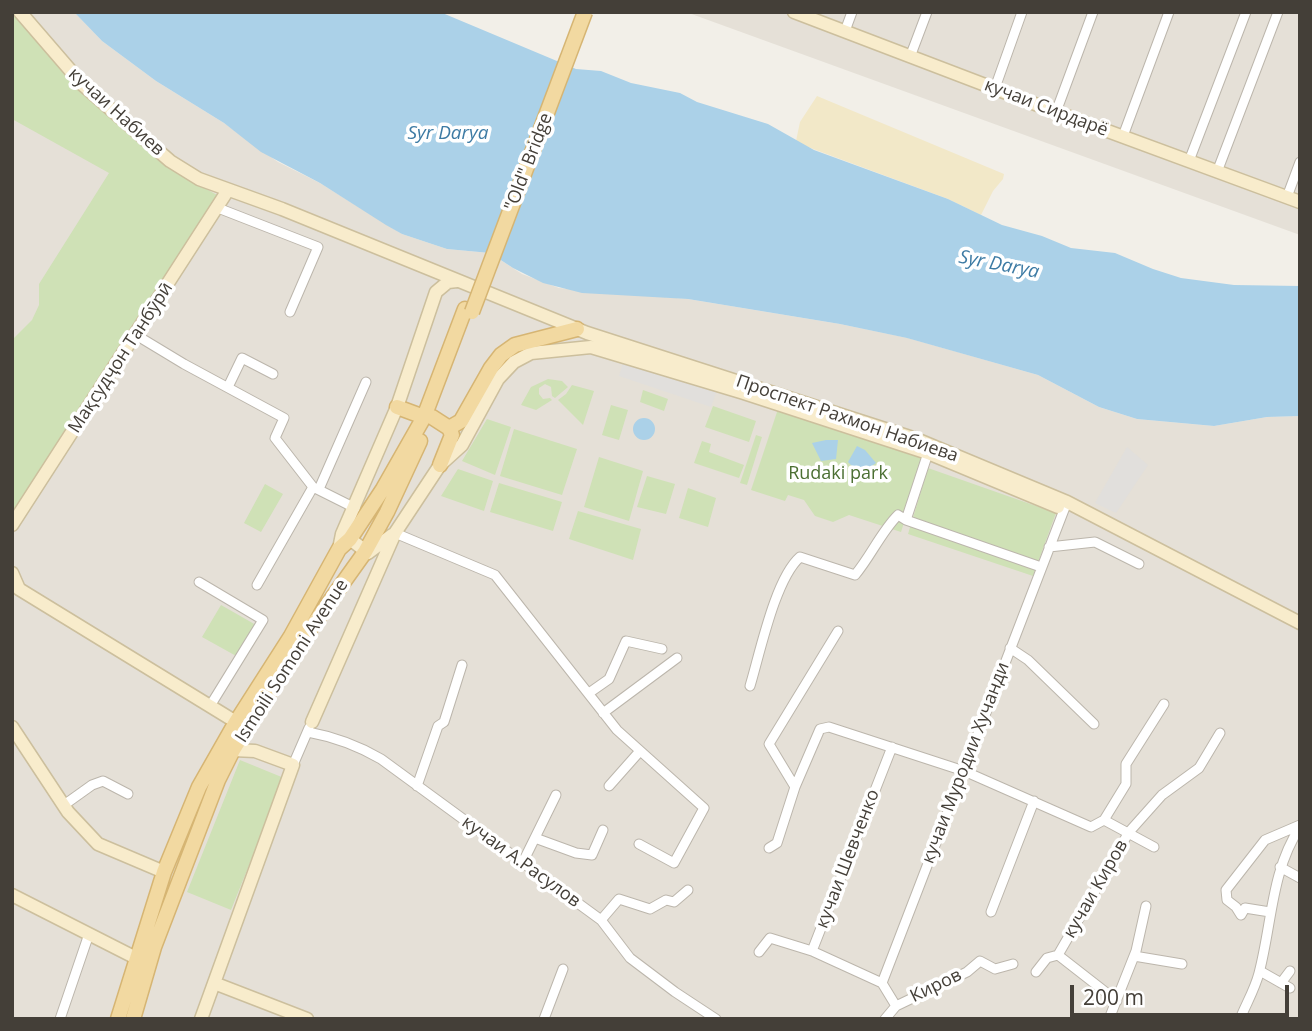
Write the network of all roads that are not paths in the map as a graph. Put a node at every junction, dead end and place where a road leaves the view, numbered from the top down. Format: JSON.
{"nodes":[{"id":1,"x":20,"y":12,"type":"edge"},
{"id":2,"x":577,"y":12,"type":"edge"},
{"id":3,"x":585,"y":12,"type":"edge"},
{"id":4,"x":794,"y":12,"type":"edge"},
{"id":5,"x":852,"y":12,"type":"edge"},
{"id":6,"x":927,"y":12,"type":"edge"},
{"id":7,"x":1022,"y":12,"type":"edge"},
{"id":8,"x":1093,"y":12,"type":"edge"},
{"id":9,"x":1169,"y":12,"type":"edge"},
{"id":10,"x":1246,"y":12,"type":"edge"},
{"id":11,"x":1278,"y":12,"type":"edge"},
{"id":12,"x":845,"y":31,"type":"junction"},
{"id":13,"x":910,"y":57,"type":"junction"},
{"id":14,"x":995,"y":88,"type":"junction"},
{"id":15,"x":1056,"y":112,"type":"junction"},
{"id":16,"x":1123,"y":136,"type":"junction"},
{"id":17,"x":1189,"y":161,"type":"junction"},
{"id":18,"x":1300,"y":162,"type":"edge"},
{"id":19,"x":1217,"y":172,"type":"junction"},
{"id":20,"x":228,"y":190,"type":"junction"},
{"id":21,"x":1287,"y":197,"type":"junction"},
{"id":22,"x":1300,"y":202,"type":"edge"},
{"id":23,"x":218,"y":208,"type":"junction"},
{"id":24,"x":412,"y":263,"type":"junction"},
{"id":25,"x":457,"y":281,"type":"junction"},
{"id":26,"x":436,"y":292,"type":"junction"},
{"id":27,"x":468,"y":310,"type":"junction"},
{"id":28,"x":290,"y":312,"type":"dead end"},
{"id":29,"x":577,"y":329,"type":"junction"},
{"id":30,"x":136,"y":335,"type":"junction"},
{"id":31,"x":572,"y":349,"type":"junction"},
{"id":32,"x":273,"y":374,"type":"dead end"},
{"id":33,"x":366,"y":382,"type":"dead end"},
{"id":34,"x":228,"y":387,"type":"junction"},
{"id":35,"x":397,"y":407,"type":"junction"},
{"id":36,"x":428,"y":417,"type":"junction"},
{"id":37,"x":449,"y":428,"type":"junction"},
{"id":38,"x":928,"y":453,"type":"junction"},
{"id":39,"x":440,"y":464,"type":"junction"},
{"id":40,"x":316,"y":488,"type":"junction"},
{"id":41,"x":1066,"y":506,"type":"junction"},
{"id":42,"x":355,"y":508,"type":"junction"},
{"id":43,"x":906,"y":520,"type":"junction"},
{"id":44,"x":12,"y":525,"type":"edge"},
{"id":45,"x":395,"y":533,"type":"junction"},
{"id":46,"x":345,"y":544,"type":"junction"},
{"id":47,"x":1049,"y":547,"type":"junction"},
{"id":48,"x":365,"y":552,"type":"junction"},
{"id":49,"x":1139,"y":564,"type":"dead end"},
{"id":50,"x":1041,"y":567,"type":"junction"},
{"id":51,"x":12,"y":573,"type":"edge"},
{"id":52,"x":200,"y":582,"type":"dead end"},
{"id":53,"x":257,"y":585,"type":"dead end"},
{"id":54,"x":16,"y":593,"type":"edge"},
{"id":55,"x":1300,"y":623,"type":"edge"},
{"id":56,"x":1300,"y":629,"type":"edge"},
{"id":57,"x":838,"y":631,"type":"dead end"},
{"id":58,"x":1010,"y":648,"type":"junction"},
{"id":59,"x":662,"y":649,"type":"dead end"},
{"id":60,"x":677,"y":658,"type":"dead end"},
{"id":61,"x":462,"y":665,"type":"dead end"},
{"id":62,"x":750,"y":687,"type":"dead end"},
{"id":63,"x":589,"y":693,"type":"junction"},
{"id":64,"x":1164,"y":704,"type":"dead end"},
{"id":65,"x":210,"y":706,"type":"junction"},
{"id":66,"x":603,"y":713,"type":"junction"},
{"id":67,"x":236,"y":722,"type":"junction"},
{"id":68,"x":1094,"y":724,"type":"dead end"},
{"id":69,"x":12,"y":727,"type":"edge"},
{"id":70,"x":310,"y":727,"type":"junction"},
{"id":71,"x":1220,"y":733,"type":"dead end"},
{"id":72,"x":892,"y":747,"type":"junction"},
{"id":73,"x":233,"y":750,"type":"junction"},
{"id":74,"x":640,"y":751,"type":"junction"},
{"id":75,"x":293,"y":765,"type":"junction"},
{"id":76,"x":964,"y":771,"type":"junction"},
{"id":77,"x":417,"y":786,"type":"junction"},
{"id":78,"x":610,"y":786,"type":"dead end"},
{"id":79,"x":795,"y":786,"type":"junction"},
{"id":80,"x":128,"y":793,"type":"dead end"},
{"id":81,"x":556,"y":795,"type":"dead end"},
{"id":82,"x":1034,"y":801,"type":"junction"},
{"id":83,"x":64,"y":805,"type":"junction"},
{"id":84,"x":1104,"y":820,"type":"junction"},
{"id":85,"x":1300,"y":826,"type":"edge"},
{"id":86,"x":603,"y":830,"type":"dead end"},
{"id":87,"x":1129,"y":832,"type":"junction"},
{"id":88,"x":535,"y":838,"type":"junction"},
{"id":89,"x":639,"y":844,"type":"dead end"},
{"id":90,"x":773,"y":846,"type":"dead end"},
{"id":91,"x":1154,"y":846,"type":"dead end"},
{"id":92,"x":523,"y":862,"type":"junction"},
{"id":93,"x":1280,"y":867,"type":"junction"},
{"id":94,"x":164,"y":872,"type":"junction"},
{"id":95,"x":1300,"y":878,"type":"edge"},
{"id":96,"x":688,"y":890,"type":"dead end"},
{"id":97,"x":12,"y":895,"type":"edge"},
{"id":98,"x":1146,"y":906,"type":"dead end"},
{"id":99,"x":991,"y":912,"type":"dead end"},
{"id":100,"x":1270,"y":912,"type":"junction"},
{"id":101,"x":150,"y":917,"type":"junction"},
{"id":102,"x":601,"y":920,"type":"junction"},
{"id":103,"x":164,"y":923,"type":"junction"},
{"id":104,"x":89,"y":934,"type":"junction"},
{"id":105,"x":812,"y":951,"type":"junction"},
{"id":106,"x":759,"y":952,"type":"dead end"},
{"id":107,"x":1058,"y":955,"type":"junction"},
{"id":108,"x":1134,"y":956,"type":"junction"},
{"id":109,"x":136,"y":958,"type":"junction"},
{"id":110,"x":1013,"y":964,"type":"dead end"},
{"id":111,"x":1182,"y":964,"type":"dead end"},
{"id":112,"x":564,"y":970,"type":"dead end"},
{"id":113,"x":1260,"y":971,"type":"junction"},
{"id":114,"x":1290,"y":971,"type":"dead end"},
{"id":115,"x":1036,"y":972,"type":"dead end"},
{"id":116,"x":214,"y":983,"type":"junction"},
{"id":117,"x":882,"y":983,"type":"junction"},
{"id":118,"x":1117,"y":1001,"type":"junction"},
{"id":119,"x":896,"y":1006,"type":"junction"},
{"id":120,"x":60,"y":1019,"type":"edge"},
{"id":121,"x":118,"y":1019,"type":"edge"},
{"id":122,"x":133,"y":1019,"type":"edge"},
{"id":123,"x":201,"y":1019,"type":"edge"},
{"id":124,"x":307,"y":1019,"type":"edge"},
{"id":125,"x":544,"y":1019,"type":"edge"},
{"id":126,"x":716,"y":1019,"type":"edge"},
{"id":127,"x":885,"y":1019,"type":"edge"},
{"id":128,"x":1109,"y":1019,"type":"edge"},
{"id":129,"x":1240,"y":1019,"type":"edge"}],
"edges":[{"from":1,"to":20,"type":"main road","name":"кучаи Набиев"},
{"from":2,"to":27,"type":"main road","name":"\"Old\" Bridge"},
{"from":3,"to":27,"type":"main road","name":"\"Old\" Bridge","bridge":true},
{"from":4,"to":12,"type":"main road","name":"кучаи Сирдарё"},
{"from":5,"to":12,"type":"street"},
{"from":6,"to":13,"type":"street"},
{"from":7,"to":14,"type":"street"},
{"from":8,"to":15,"type":"street"},
{"from":9,"to":16,"type":"street"},
{"from":10,"to":17,"type":"street"},
{"from":11,"to":19,"type":"street"},
{"from":12,"to":13,"type":"main road","name":"кучаи Сирдарё"},
{"from":13,"to":14,"type":"main road","name":"кучаи Сирдарё"},
{"from":14,"to":15,"type":"main road","name":"кучаи Сирдарё"},
{"from":15,"to":16,"type":"main road","name":"кучаи Сирдарё"},
{"from":16,"to":17,"type":"main road","name":"кучаи Сирдарё"},
{"from":17,"to":19,"type":"main road","name":"кучаи Сирдарё"},
{"from":18,"to":21,"type":"street"},
{"from":19,"to":21,"type":"main road","name":"кучаи Сирдарё"},
{"from":20,"to":23,"type":"main road","name":"Мақсудҷон Танбӯрӣ"},
{"from":20,"to":24,"type":"main road","name":"кучаи Набиев"},
{"from":21,"to":22,"type":"main road","name":"кучаи Сирдарё"},
{"from":23,"to":28,"type":"street"},
{"from":23,"to":30,"type":"main road","name":"Мақсудҷон Танбӯрӣ"},
{"from":24,"to":25,"type":"main road","name":"Проспект Рахмон Набиева"},
{"from":24,"to":26,"type":"main road"},
{"from":25,"to":26,"type":"main road"},
{"from":25,"to":29,"type":"main road","name":"Проспект Рахмон Набиева"},
{"from":26,"to":35,"type":"main road"},
{"from":27,"to":36,"type":"main road"},
{"from":29,"to":31,"type":"main road"},
{"from":29,"to":37,"type":"main road"},
{"from":29,"to":41,"type":"main road","name":"Проспект Рахмон Набиева"},
{"from":30,"to":34,"type":"street"},
{"from":30,"to":44,"type":"main road","name":"Мақсудҷон Танбӯрӣ"},
{"from":31,"to":38,"type":"main road","name":"Проспект Рахмон Набиева"},
{"from":31,"to":39,"type":"main road","name":"Проспект Рахмон Набиева"},
{"from":32,"to":34,"type":"street"},
{"from":33,"to":40,"type":"street"},
{"from":34,"to":40,"type":"street"},
{"from":35,"to":36,"type":"main road"},
{"from":35,"to":42,"type":"main road"},
{"from":36,"to":37,"type":"main road"},
{"from":36,"to":46,"type":"main road","name":"Ismoili Somoni Avenue"},
{"from":36,"to":48,"type":"main road","name":"Ismoili Somoni Avenue"},
{"from":37,"to":39,"type":"main road"},
{"from":38,"to":41,"type":"main road","name":"Проспект Рахмон Набиева"},
{"from":38,"to":43,"type":"street"},
{"from":39,"to":45,"type":"main road","name":"Проспект Рахмон Набиева"},
{"from":40,"to":42,"type":"street"},
{"from":40,"to":53,"type":"street"},
{"from":41,"to":47,"type":"street","name":"кучаи Муродии Хучанди"},
{"from":41,"to":55,"type":"main road","name":"Проспект Рахмон Набиева"},
{"from":41,"to":56,"type":"main road","name":"Проспект Рахмон Набиева"},
{"from":42,"to":46,"type":"main road"},
{"from":43,"to":50,"type":"street"},
{"from":43,"to":62,"type":"street"},
{"from":45,"to":48,"type":"main road"},
{"from":45,"to":63,"type":"street"},
{"from":45,"to":70,"type":"main road"},
{"from":46,"to":48,"type":"main road"},
{"from":46,"to":67,"type":"main road","name":"Ismoili Somoni Avenue"},
{"from":47,"to":49,"type":"street"},
{"from":47,"to":50,"type":"street","name":"кучаи Муродии Хучанди"},
{"from":48,"to":73,"type":"main road","name":"Ismoili Somoni Avenue"},
{"from":50,"to":58,"type":"street","name":"кучаи Муродии Хучанди"},
{"from":51,"to":54,"type":"main road"},
{"from":52,"to":65,"type":"street"},
{"from":54,"to":65,"type":"main road"},
{"from":57,"to":79,"type":"street"},
{"from":58,"to":68,"type":"street"},
{"from":58,"to":76,"type":"street","name":"кучаи Муродии Хучанди"},
{"from":59,"to":63,"type":"street"},
{"from":60,"to":66,"type":"street"},
{"from":61,"to":77,"type":"street"},
{"from":63,"to":66,"type":"street"},
{"from":64,"to":84,"type":"street","name":"кучаи Киров"},
{"from":65,"to":67,"type":"main road"},
{"from":66,"to":74,"type":"street"},
{"from":67,"to":94,"type":"main road","name":"Ismoili Somoni Avenue"},
{"from":69,"to":83,"type":"main road"},
{"from":70,"to":75,"type":"street"},
{"from":70,"to":77,"type":"street","name":"кучаи А.Расулов"},
{"from":71,"to":87,"type":"street","name":"кучаи Киров"},
{"from":72,"to":76,"type":"street"},
{"from":72,"to":79,"type":"street"},
{"from":72,"to":105,"type":"street","name":"кучаи Шевченко"},
{"from":73,"to":75,"type":"main road"},
{"from":73,"to":103,"type":"main road","name":"Ismoili Somoni Avenue"},
{"from":74,"to":78,"type":"street"},
{"from":74,"to":89,"type":"street"},
{"from":75,"to":116,"type":"main road"},
{"from":76,"to":82,"type":"street"},
{"from":76,"to":117,"type":"street","name":"кучаи Муродии Хучанди"},
{"from":77,"to":92,"type":"street","name":"кучаи А.Расулов"},
{"from":79,"to":90,"type":"street"},
{"from":80,"to":83,"type":"street"},
{"from":81,"to":88,"type":"street"},
{"from":82,"to":84,"type":"street"},
{"from":82,"to":99,"type":"street"},
{"from":83,"to":94,"type":"main road"},
{"from":84,"to":87,"type":"street","name":"кучаи Киров"},
{"from":85,"to":93,"type":"street"},
{"from":85,"to":100,"type":"street"},
{"from":86,"to":88,"type":"street"},
{"from":87,"to":91,"type":"street","name":"кучаи Киров"},
{"from":87,"to":107,"type":"street","name":"кучаи Киров"},
{"from":88,"to":92,"type":"street"},
{"from":92,"to":102,"type":"street","name":"кучаи А.Расулов"},
{"from":93,"to":95,"type":"street"},
{"from":93,"to":100,"type":"street"},
{"from":94,"to":101,"type":"main road","name":"Ismoili Somoni Avenue"},
{"from":96,"to":102,"type":"street"},
{"from":97,"to":104,"type":"main road"},
{"from":98,"to":108,"type":"street"},
{"from":100,"to":113,"type":"street"},
{"from":101,"to":103,"type":"main road"},
{"from":101,"to":109,"type":"main road","name":"Ismoili Somoni Avenue"},
{"from":102,"to":126,"type":"street","name":"кучаи А.Расулов"},
{"from":103,"to":122,"type":"main road","name":"Ismoili Somoni Avenue"},
{"from":104,"to":109,"type":"main road"},
{"from":104,"to":120,"type":"street"},
{"from":105,"to":106,"type":"street","name":"кучаи Шевченко"},
{"from":105,"to":117,"type":"street"},
{"from":107,"to":115,"type":"street"},
{"from":107,"to":118,"type":"street","name":"кучаи Киров"},
{"from":108,"to":111,"type":"street"},
{"from":108,"to":118,"type":"street"},
{"from":109,"to":121,"type":"main road","name":"Ismoili Somoni Avenue"},
{"from":110,"to":119,"type":"street","name":"Киров"},
{"from":112,"to":125,"type":"street"},
{"from":113,"to":114,"type":"street"},
{"from":113,"to":129,"type":"street"},
{"from":116,"to":123,"type":"main road"},
{"from":116,"to":124,"type":"main road"},
{"from":117,"to":119,"type":"street"},
{"from":118,"to":128,"type":"street"},
{"from":119,"to":127,"type":"street"}]}
